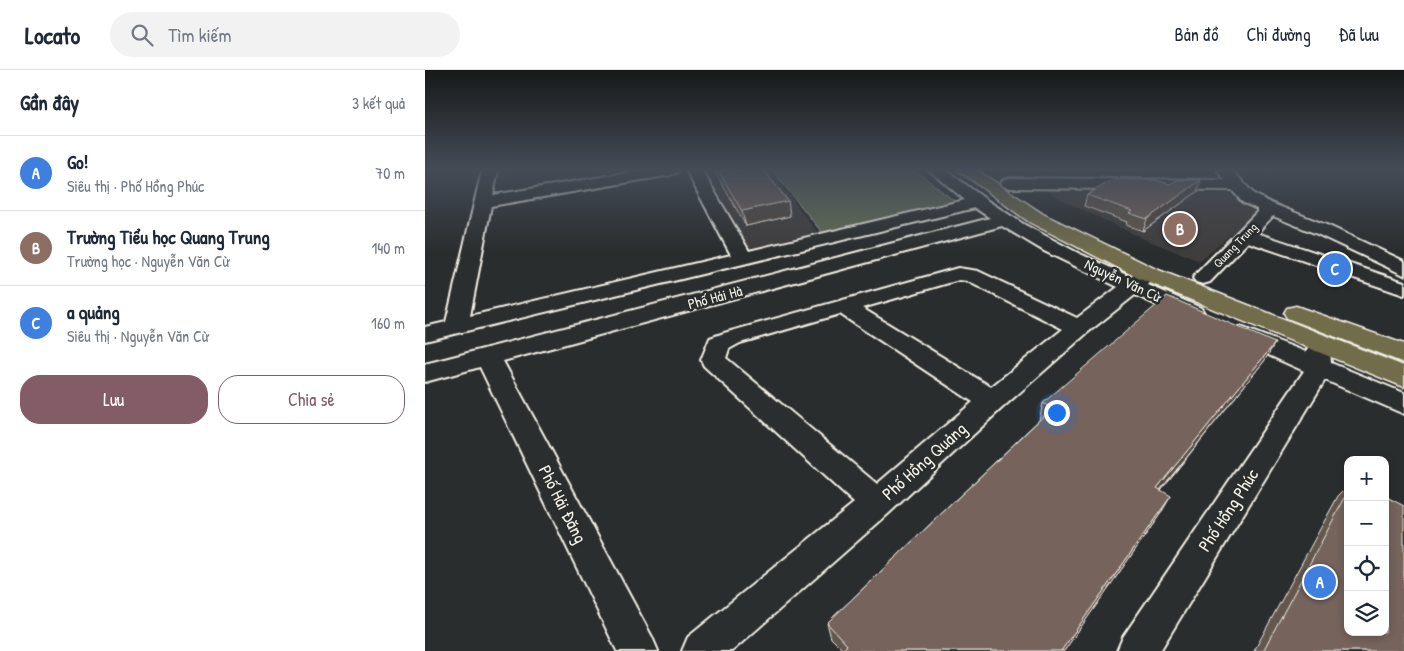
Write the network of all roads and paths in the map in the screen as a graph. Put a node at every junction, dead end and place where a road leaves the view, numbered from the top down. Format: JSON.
{"nodes":[{"id":1,"x":485,"y":197,"type":"edge"},
{"id":2,"x":505,"y":197,"type":"edge"},
{"id":3,"x":709,"y":197,"type":"edge"},
{"id":4,"x":955,"y":197,"type":"edge"},
{"id":5,"x":992,"y":197,"type":"edge"},
{"id":6,"x":1002,"y":197,"type":"edge"},
{"id":7,"x":1015,"y":197,"type":"edge"},
{"id":8,"x":1247,"y":197,"type":"edge"},
{"id":9,"x":484,"y":202,"type":"junction"},
{"id":10,"x":1265,"y":207,"type":"junction"},
{"id":11,"x":1004,"y":220,"type":"junction"},
{"id":12,"x":1245,"y":235,"type":"junction"},
{"id":13,"x":743,"y":258,"type":"junction"},
{"id":14,"x":1404,"y":270,"type":"edge"},
{"id":15,"x":1203,"y":278,"type":"junction"},
{"id":16,"x":1141,"y":280,"type":"junction"},
{"id":17,"x":1404,"y":289,"type":"edge"},
{"id":18,"x":844,"y":307,"type":"junction"},
{"id":19,"x":457,"y":326,"type":"junction"},
{"id":20,"x":1079,"y":328,"type":"junction"},
{"id":21,"x":425,"y":334,"type":"edge"},
{"id":22,"x":1404,"y":354,"type":"edge"},
{"id":23,"x":1318,"y":355,"type":"junction"},
{"id":24,"x":488,"y":357,"type":"junction"},
{"id":25,"x":425,"y":373,"type":"edge"},
{"id":26,"x":1404,"y":377,"type":"edge"},
{"id":27,"x":992,"y":401,"type":"junction"},
{"id":28,"x":1404,"y":404,"type":"edge"},
{"id":29,"x":877,"y":504,"type":"junction"},
{"id":30,"x":638,"y":651,"type":"edge"},
{"id":31,"x":702,"y":651,"type":"edge"},
{"id":32,"x":1137,"y":651,"type":"edge"}],
"edges":[{"from":1,"to":9,"type":"street"},
{"from":2,"to":9,"type":"street"},
{"from":3,"to":13,"type":"street"},
{"from":4,"to":13,"type":"street","name":"Phố Hải Hà"},
{"from":5,"to":11,"type":"street","name":"Nguyễn Văn Cừ"},
{"from":6,"to":16,"type":"main road","name":"Nguyễn Văn Cừ"},
{"from":7,"to":15,"type":"main road","name":"Nguyễn Văn Cừ"},
{"from":8,"to":10,"type":"street","name":"Quang Trung"},
{"from":9,"to":19,"type":"street"},
{"from":10,"to":12,"type":"street","name":"Quang Trung"},
{"from":10,"to":14,"type":"street"},
{"from":11,"to":16,"type":"street","name":"Nguyễn Văn Cừ"},
{"from":11,"to":24,"type":"street","name":"Phố Hải Hà"},
{"from":12,"to":15,"type":"street","name":"Quang Trung"},
{"from":12,"to":17,"type":"street"},
{"from":13,"to":19,"type":"street","name":"Phố Hải Hà"},
{"from":15,"to":22,"type":"main road","name":"Nguyễn Văn Cừ"},
{"from":16,"to":20,"type":"street","name":"Phố Hồng Quảng"},
{"from":16,"to":23,"type":"main road","name":"Nguyễn Văn Cừ"},
{"from":18,"to":20,"type":"street"},
{"from":18,"to":27,"type":"street"},
{"from":18,"to":29,"type":"street"},
{"from":19,"to":21,"type":"street","name":"Phố Hải Hà"},
{"from":20,"to":27,"type":"street","name":"Phố Hồng Quảng"},
{"from":23,"to":26,"type":"main road","name":"Nguyễn Văn Cừ"},
{"from":23,"to":28,"type":"street","name":"Nguyễn Văn Cừ"},
{"from":23,"to":32,"type":"street","name":"Phố Hồng Phúc"},
{"from":24,"to":25,"type":"street","name":"Phố Hải Hà"},
{"from":24,"to":30,"type":"street","name":"Phố Hải Đăng"},
{"from":27,"to":29,"type":"street","name":"Phố Hồng Quảng"},
{"from":29,"to":31,"type":"street","name":"Phố Hồng Quảng"}]}
